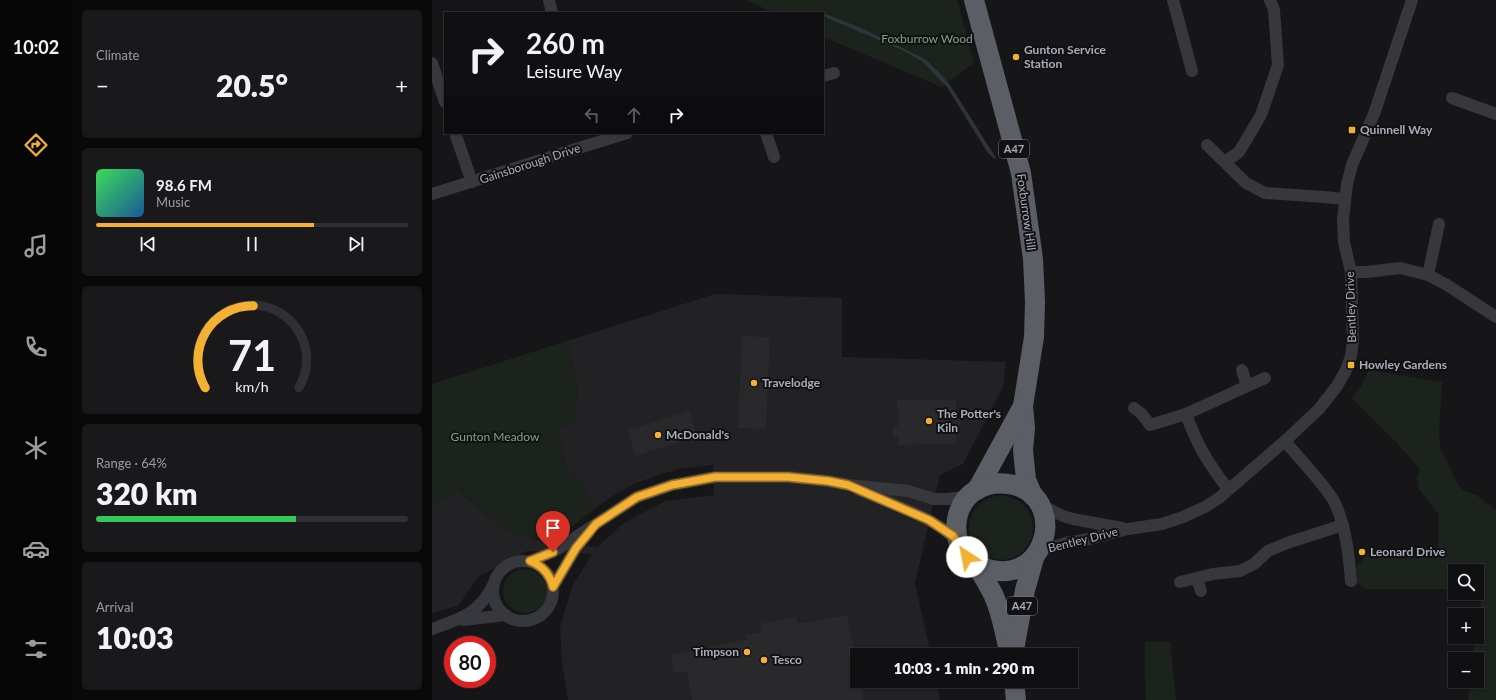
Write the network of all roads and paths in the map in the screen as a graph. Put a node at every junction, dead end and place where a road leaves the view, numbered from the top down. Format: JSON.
{"nodes":[{"id":1,"x":549,"y":0,"type":"edge"},
{"id":2,"x":974,"y":0,"type":"edge"},
{"id":3,"x":1173,"y":0,"type":"edge"},
{"id":4,"x":1270,"y":0,"type":"edge"},
{"id":5,"x":1412,"y":0,"type":"edge"},
{"id":6,"x":552,"y":12,"type":"edge"},
{"id":7,"x":437,"y":66,"type":"edge"},
{"id":8,"x":1192,"y":71,"type":"dead end"},
{"id":9,"x":444,"y":98,"type":"edge"},
{"id":10,"x":1452,"y":98,"type":"dead end"},
{"id":11,"x":1496,"y":114,"type":"edge"},
{"id":12,"x":455,"y":134,"type":"edge"},
{"id":13,"x":624,"y":134,"type":"edge"},
{"id":14,"x":766,"y":134,"type":"edge"},
{"id":15,"x":1207,"y":145,"type":"dead end"},
{"id":16,"x":774,"y":157,"type":"dead end"},
{"id":17,"x":1225,"y":162,"type":"junction"},
{"id":18,"x":472,"y":182,"type":"junction"},
{"id":19,"x":432,"y":194,"type":"edge"},
{"id":20,"x":1344,"y":200,"type":"junction"},
{"id":21,"x":1439,"y":224,"type":"dead end"},
{"id":22,"x":1351,"y":272,"type":"junction"},
{"id":23,"x":1428,"y":275,"type":"junction"},
{"id":24,"x":1496,"y":317,"type":"edge"},
{"id":25,"x":1242,"y":370,"type":"dead end"},
{"id":26,"x":1265,"y":378,"type":"dead end"},
{"id":27,"x":1247,"y":386,"type":"junction"},
{"id":28,"x":1023,"y":406,"type":"junction"},
{"id":29,"x":1134,"y":408,"type":"dead end"},
{"id":30,"x":1186,"y":414,"type":"junction"},
{"id":31,"x":1285,"y":441,"type":"junction"},
{"id":32,"x":848,"y":485,"type":"junction"},
{"id":33,"x":1228,"y":489,"type":"junction"},
{"id":34,"x":973,"y":493,"type":"junction"},
{"id":35,"x":1036,"y":500,"type":"junction"},
{"id":36,"x":596,"y":524,"type":"junction"},
{"id":37,"x":1343,"y":525,"type":"junction"},
{"id":38,"x":1128,"y":529,"type":"junction"},
{"id":39,"x":961,"y":547,"type":"junction"},
{"id":40,"x":1036,"y":555,"type":"junction"},
{"id":41,"x":530,"y":561,"type":"junction"},
{"id":42,"x":974,"y":563,"type":"junction"},
{"id":43,"x":1198,"y":579,"type":"junction"},
{"id":44,"x":1351,"y":581,"type":"dead end"},
{"id":45,"x":495,"y":582,"type":"junction"},
{"id":46,"x":1180,"y":582,"type":"dead end"},
{"id":47,"x":553,"y":587,"type":"junction"},
{"id":48,"x":1201,"y":591,"type":"dead end"},
{"id":49,"x":506,"y":615,"type":"junction"},
{"id":50,"x":455,"y":621,"type":"junction"},
{"id":51,"x":432,"y":629,"type":"edge"},
{"id":52,"x":1008,"y":648,"type":"edge"},
{"id":53,"x":1014,"y":648,"type":"edge"},
{"id":54,"x":1015,"y":688,"type":"edge"},
{"id":55,"x":1016,"y":700,"type":"edge"}],
"edges":[{"from":1,"to":6,"type":"street"},
{"from":2,"to":28,"type":"highway","name":"Foxburrow Hill","number":"A47"},
{"from":3,"to":8,"type":"street"},
{"from":4,"to":17,"type":"street"},
{"from":5,"to":20,"type":"street","name":"Bentley Drive"},
{"from":7,"to":9,"type":"street"},
{"from":10,"to":11,"type":"street"},
{"from":12,"to":18,"type":"street"},
{"from":13,"to":18,"type":"street","name":"Gainsborough Drive"},
{"from":14,"to":16,"type":"street"},
{"from":15,"to":17,"type":"street"},
{"from":17,"to":20,"type":"street"},
{"from":18,"to":19,"type":"street","name":"Gainsborough Drive"},
{"from":20,"to":22,"type":"street","name":"Bentley Drive"},
{"from":21,"to":23,"type":"street"},
{"from":22,"to":23,"type":"street"},
{"from":22,"to":31,"type":"street","name":"Bentley Drive"},
{"from":23,"to":24,"type":"street"},
{"from":25,"to":27,"type":"street"},
{"from":26,"to":27,"type":"street"},
{"from":27,"to":30,"type":"street"},
{"from":28,"to":34,"type":"highway","name":"Foxburrow Hill","number":"A47"},
{"from":28,"to":35,"type":"highway","name":"Foxburrow Hill","number":"A47"},
{"from":29,"to":30,"type":"street"},
{"from":30,"to":33,"type":"street"},
{"from":31,"to":33,"type":"street","name":"Bentley Drive"},
{"from":31,"to":37,"type":"street"},
{"from":32,"to":34,"type":"street"},
{"from":32,"to":36,"type":"street"},
{"from":32,"to":39,"type":"street"},
{"from":33,"to":38,"type":"street","name":"Bentley Drive"},
{"from":34,"to":35,"type":"highway"},
{"from":34,"to":39,"type":"highway"},
{"from":35,"to":38,"type":"street","name":"Bentley Drive"},
{"from":35,"to":40,"type":"highway"},
{"from":36,"to":41,"type":"street"},
{"from":36,"to":47,"type":"street"},
{"from":37,"to":43,"type":"street"},
{"from":37,"to":44,"type":"street"},
{"from":38,"to":40,"type":"street","name":"Bentley Drive"},
{"from":39,"to":42,"type":"highway"},
{"from":40,"to":42,"type":"highway"},
{"from":40,"to":53,"type":"highway","number":"A47"},
{"from":41,"to":45,"type":"street"},
{"from":41,"to":47,"type":"street"},
{"from":42,"to":52,"type":"highway","number":"A47"},
{"from":43,"to":46,"type":"street"},
{"from":43,"to":48,"type":"street"},
{"from":45,"to":49,"type":"street"},
{"from":45,"to":50,"type":"street"},
{"from":47,"to":49,"type":"street"},
{"from":49,"to":50,"type":"street"},
{"from":50,"to":51,"type":"street"},
{"from":54,"to":55,"type":"highway"}]}
